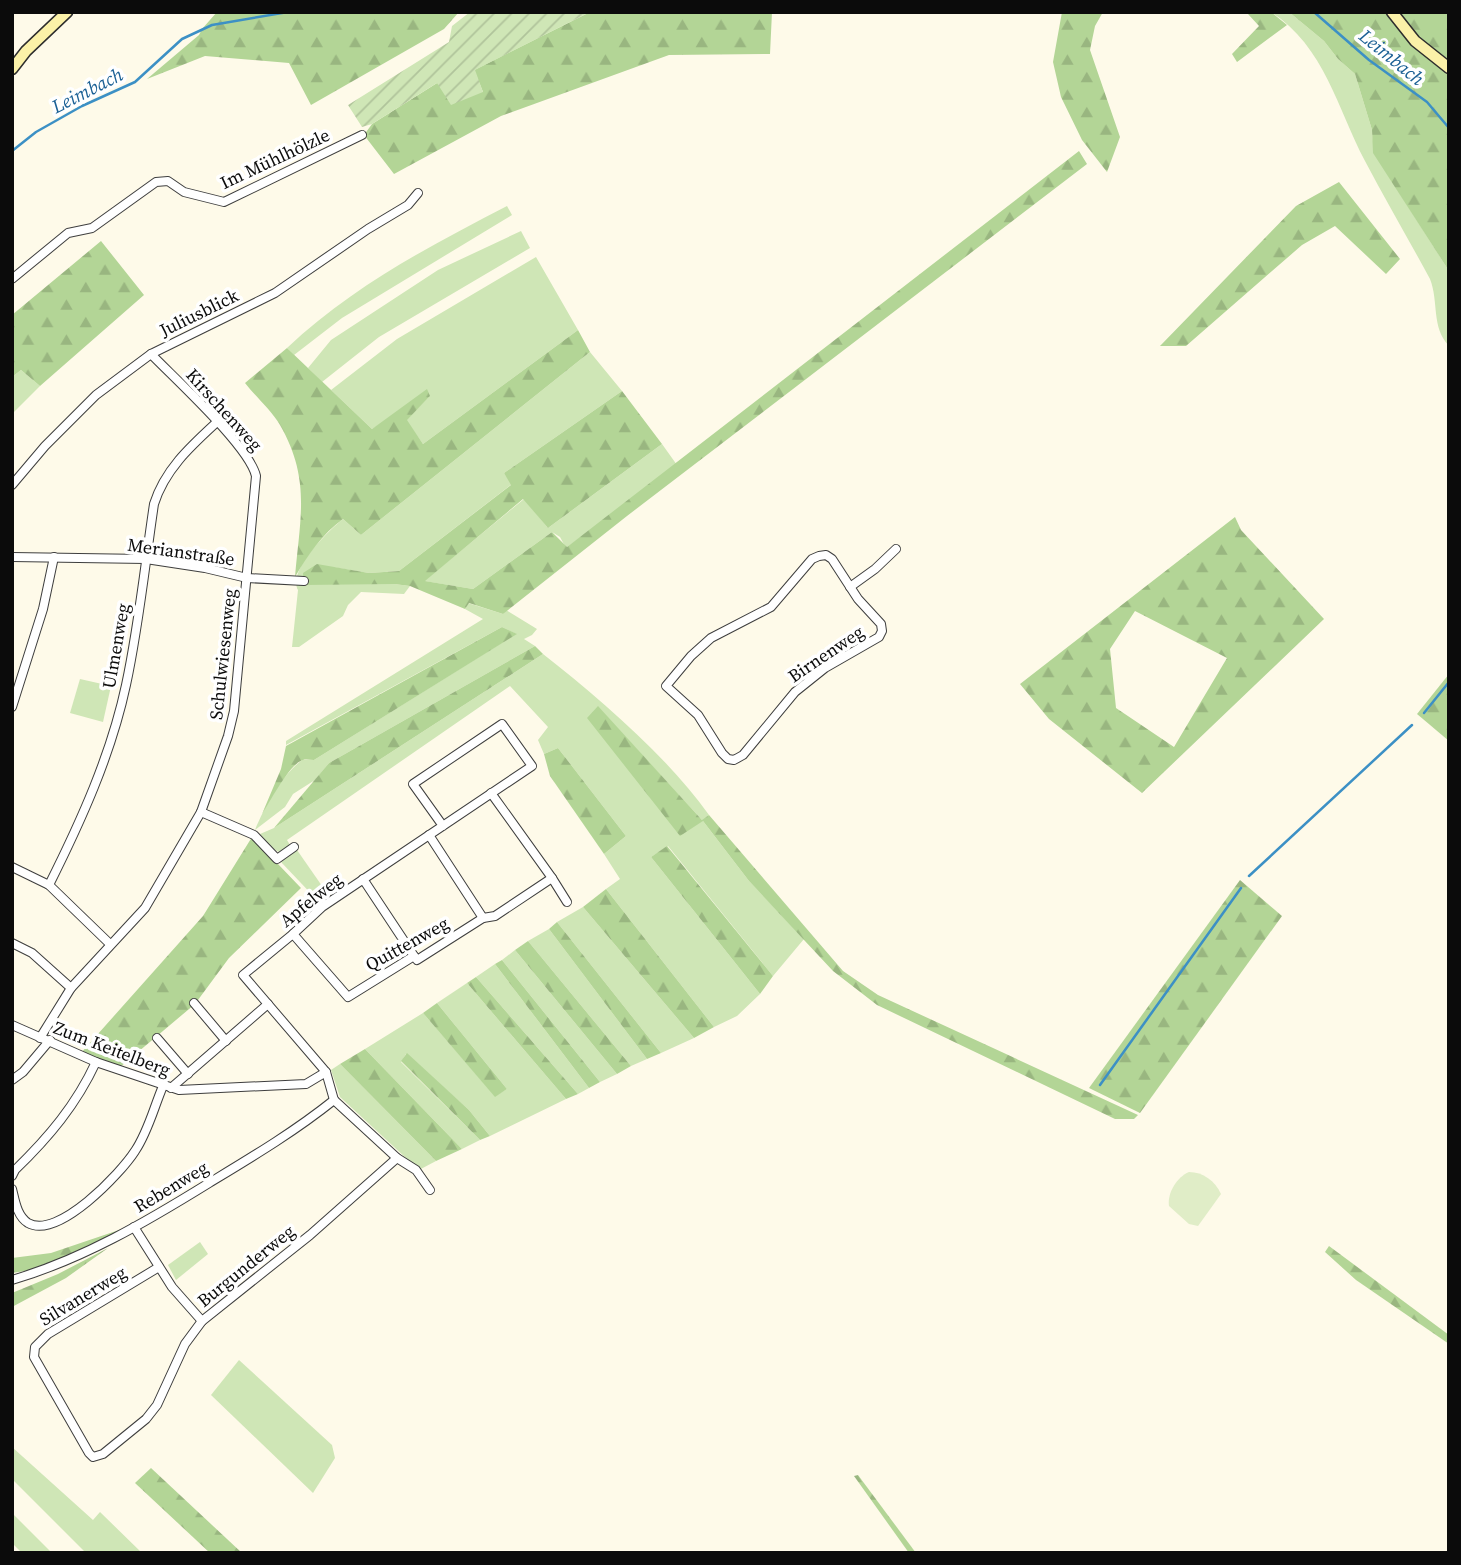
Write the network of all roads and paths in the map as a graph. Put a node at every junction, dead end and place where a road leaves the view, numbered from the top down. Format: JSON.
{"nodes":[{"id":1,"x":67,"y":12,"type":"edge"},
{"id":2,"x":1392,"y":12,"type":"edge"},
{"id":3,"x":1449,"y":68,"type":"edge"},
{"id":4,"x":12,"y":69,"type":"edge"},
{"id":5,"x":362,"y":135,"type":"dead end"},
{"id":6,"x":418,"y":193,"type":"dead end"},
{"id":7,"x":12,"y":279,"type":"edge"},
{"id":8,"x":151,"y":354,"type":"junction"},
{"id":9,"x":217,"y":422,"type":"junction"},
{"id":10,"x":12,"y":485,"type":"edge"},
{"id":11,"x":896,"y":550,"type":"dead end"},
{"id":12,"x":12,"y":557,"type":"edge"},
{"id":13,"x":54,"y":557,"type":"junction"},
{"id":14,"x":146,"y":559,"type":"junction"},
{"id":15,"x":247,"y":578,"type":"junction"},
{"id":16,"x":304,"y":581,"type":"dead end"},
{"id":17,"x":850,"y":587,"type":"junction"},
{"id":18,"x":12,"y":707,"type":"edge"},
{"id":19,"x":491,"y":793,"type":"junction"},
{"id":20,"x":201,"y":813,"type":"junction"},
{"id":21,"x":443,"y":826,"type":"junction"},
{"id":22,"x":429,"y":835,"type":"junction"},
{"id":23,"x":294,"y":847,"type":"dead end"},
{"id":24,"x":12,"y":867,"type":"edge"},
{"id":25,"x":552,"y":878,"type":"junction"},
{"id":26,"x":363,"y":879,"type":"junction"},
{"id":27,"x":49,"y":885,"type":"junction"},
{"id":28,"x":567,"y":902,"type":"dead end"},
{"id":29,"x":483,"y":918,"type":"junction"},
{"id":30,"x":293,"y":934,"type":"junction"},
{"id":31,"x":12,"y":943,"type":"edge"},
{"id":32,"x":110,"y":944,"type":"junction"},
{"id":33,"x":414,"y":956,"type":"junction"},
{"id":34,"x":71,"y":988,"type":"junction"},
{"id":35,"x":194,"y":1003,"type":"dead end"},
{"id":36,"x":268,"y":1004,"type":"junction"},
{"id":37,"x":12,"y":1025,"type":"edge"},
{"id":38,"x":40,"y":1038,"type":"junction"},
{"id":39,"x":157,"y":1038,"type":"dead end"},
{"id":40,"x":50,"y":1040,"type":"junction"},
{"id":41,"x":226,"y":1041,"type":"junction"},
{"id":42,"x":96,"y":1062,"type":"junction"},
{"id":43,"x":326,"y":1072,"type":"junction"},
{"id":44,"x":188,"y":1074,"type":"junction"},
{"id":45,"x":12,"y":1080,"type":"edge"},
{"id":46,"x":167,"y":1087,"type":"junction"},
{"id":47,"x":334,"y":1100,"type":"junction"},
{"id":48,"x":397,"y":1158,"type":"junction"},
{"id":49,"x":12,"y":1175,"type":"edge"},
{"id":50,"x":12,"y":1189,"type":"edge"},
{"id":51,"x":430,"y":1190,"type":"dead end"},
{"id":52,"x":134,"y":1227,"type":"junction"},
{"id":53,"x":159,"y":1268,"type":"junction"},
{"id":54,"x":12,"y":1280,"type":"edge"},
{"id":55,"x":202,"y":1321,"type":"junction"}],
"edges":[{"from":1,"to":4,"type":"main road"},
{"from":2,"to":3,"type":"main road"},
{"from":5,"to":7,"type":"street","name":"Im Mühlhölzle"},
{"from":6,"to":8,"type":"street","name":"Juliusblick"},
{"from":8,"to":9,"type":"street","name":"Kirschenweg"},
{"from":8,"to":10,"type":"street","name":"Juliusblick"},
{"from":9,"to":14,"type":"street","name":"Ulmenweg"},
{"from":9,"to":15,"type":"street","name":"Kirschenweg"},
{"from":11,"to":17,"type":"street"},
{"from":12,"to":13,"type":"street","name":"Merianstraße"},
{"from":13,"to":14,"type":"street","name":"Merianstraße"},
{"from":13,"to":18,"type":"street"},
{"from":14,"to":15,"type":"street","name":"Merianstraße"},
{"from":14,"to":27,"type":"street","name":"Ulmenweg"},
{"from":15,"to":16,"type":"street","name":"Merianstraße"},
{"from":15,"to":20,"type":"street","name":"Schulwiesenweg"},
{"from":17,"to":17,"type":"street","name":"Birnenweg"},
{"from":19,"to":21,"type":"street","name":"Apfelweg"},
{"from":19,"to":21,"type":"street","name":"Apfelweg"},
{"from":19,"to":25,"type":"street"},
{"from":20,"to":23,"type":"street"},
{"from":20,"to":32,"type":"street","name":"Schulwiesenweg"},
{"from":21,"to":22,"type":"street","name":"Apfelweg"},
{"from":22,"to":26,"type":"street","name":"Apfelweg"},
{"from":22,"to":29,"type":"street"},
{"from":24,"to":27,"type":"street"},
{"from":25,"to":28,"type":"street"},
{"from":25,"to":29,"type":"street","name":"Quittenweg"},
{"from":26,"to":30,"type":"street","name":"Apfelweg"},
{"from":26,"to":33,"type":"street"},
{"from":27,"to":32,"type":"street"},
{"from":29,"to":33,"type":"street","name":"Quittenweg"},
{"from":30,"to":33,"type":"street","name":"Quittenweg"},
{"from":30,"to":36,"type":"street","name":"Apfelweg"},
{"from":31,"to":34,"type":"street"},
{"from":32,"to":34,"type":"street","name":"Schulwiesenweg"},
{"from":34,"to":38,"type":"street","name":"Schulwiesenweg"},
{"from":35,"to":41,"type":"street"},
{"from":36,"to":41,"type":"street"},
{"from":36,"to":43,"type":"street","name":"Apfelweg"},
{"from":37,"to":38,"type":"street","name":"Zum Keitelberg"},
{"from":38,"to":40,"type":"street","name":"Zum Keitelberg"},
{"from":39,"to":44,"type":"street"},
{"from":40,"to":42,"type":"street","name":"Zum Keitelberg"},
{"from":40,"to":45,"type":"street"},
{"from":41,"to":44,"type":"street"},
{"from":42,"to":46,"type":"street","name":"Zum Keitelberg"},
{"from":42,"to":49,"type":"street"},
{"from":43,"to":46,"type":"street","name":"Zum Keitelberg"},
{"from":43,"to":47,"type":"street","name":"Apfelweg"},
{"from":44,"to":46,"type":"street"},
{"from":46,"to":50,"type":"street"},
{"from":47,"to":48,"type":"street"},
{"from":47,"to":52,"type":"street","name":"Rebenweg"},
{"from":48,"to":51,"type":"street"},
{"from":48,"to":55,"type":"street","name":"Burgunderweg"},
{"from":52,"to":53,"type":"street","name":"Burgunderweg"},
{"from":52,"to":54,"type":"street","name":"Rebenweg"},
{"from":53,"to":55,"type":"street","name":"Burgunderweg"},
{"from":53,"to":55,"type":"street","name":"Silvanerweg"}]}
